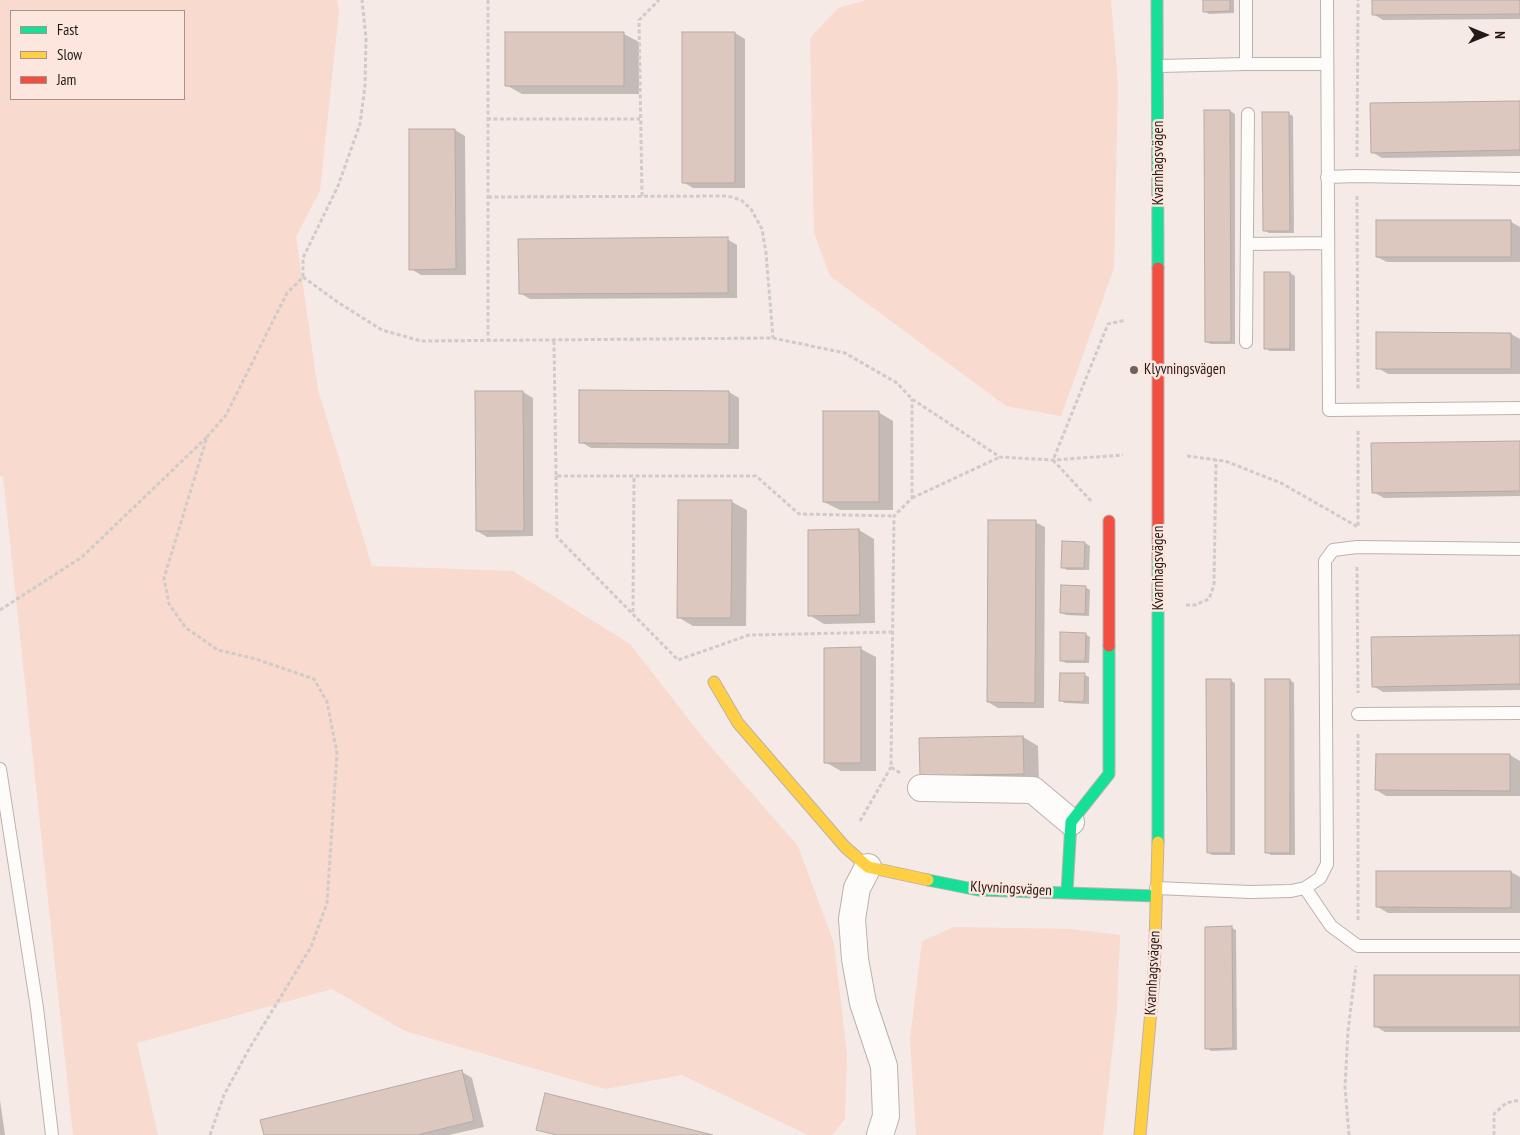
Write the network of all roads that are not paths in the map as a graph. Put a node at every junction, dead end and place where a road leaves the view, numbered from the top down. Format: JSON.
{"nodes":[{"id":1,"x":1157,"y":0,"type":"edge"},
{"id":2,"x":1246,"y":0,"type":"edge"},
{"id":3,"x":1327,"y":0,"type":"edge"},
{"id":4,"x":1246,"y":64,"type":"junction"},
{"id":5,"x":1326,"y":64,"type":"junction"},
{"id":6,"x":1158,"y":66,"type":"junction"},
{"id":7,"x":1248,"y":114,"type":"dead end"},
{"id":8,"x":1327,"y":177,"type":"junction"},
{"id":9,"x":1520,"y":179,"type":"edge"},
{"id":10,"x":1327,"y":243,"type":"junction"},
{"id":11,"x":1247,"y":244,"type":"junction"},
{"id":12,"x":1246,"y":342,"type":"dead end"},
{"id":13,"x":1520,"y":408,"type":"edge"},
{"id":14,"x":1109,"y":521,"type":"road end"},
{"id":15,"x":1520,"y":549,"type":"edge"},
{"id":16,"x":714,"y":682,"type":"dead end"},
{"id":17,"x":1520,"y":713,"type":"edge"},
{"id":18,"x":1358,"y":714,"type":"road end"},
{"id":19,"x":0,"y":769,"type":"edge"},
{"id":20,"x":921,"y":788,"type":"road end"},
{"id":21,"x":1071,"y":822,"type":"junction"},
{"id":22,"x":868,"y":867,"type":"junction"},
{"id":23,"x":1306,"y":888,"type":"junction"},
{"id":24,"x":1067,"y":892,"type":"junction"},
{"id":25,"x":1156,"y":892,"type":"junction"},
{"id":26,"x":1520,"y":946,"type":"edge"},
{"id":27,"x":52,"y":1135,"type":"edge"},
{"id":28,"x":880,"y":1135,"type":"edge"},
{"id":29,"x":1140,"y":1135,"type":"edge"}],
"edges":[{"from":1,"to":6,"type":"street","name":"Kvarnhagsvägen"},
{"from":2,"to":4,"type":"lane"},
{"from":3,"to":5,"type":"lane"},
{"from":4,"to":5,"type":"lane"},
{"from":4,"to":6,"type":"lane"},
{"from":5,"to":8,"type":"lane"},
{"from":6,"to":25,"type":"street","name":"Kvarnhagsvägen"},
{"from":7,"to":11,"type":"lane"},
{"from":8,"to":9,"type":"lane"},
{"from":8,"to":10,"type":"lane"},
{"from":10,"to":11,"type":"lane"},
{"from":10,"to":13,"type":"lane"},
{"from":11,"to":12,"type":"lane"},
{"from":14,"to":21,"type":"street"},
{"from":15,"to":23,"type":"lane"},
{"from":16,"to":22,"type":"street","name":"Klyvningsvägen"},
{"from":17,"to":18,"type":"lane"},
{"from":19,"to":27,"type":"lane"},
{"from":20,"to":21,"type":"street"},
{"from":21,"to":24,"type":"street"},
{"from":22,"to":24,"type":"street","name":"Klyvningsvägen"},
{"from":22,"to":28,"type":"street"},
{"from":23,"to":25,"type":"lane"},
{"from":23,"to":26,"type":"lane"},
{"from":24,"to":25,"type":"street","name":"Klyvningsvägen"},
{"from":25,"to":29,"type":"street","name":"Kvarnhagsvägen"}]}
